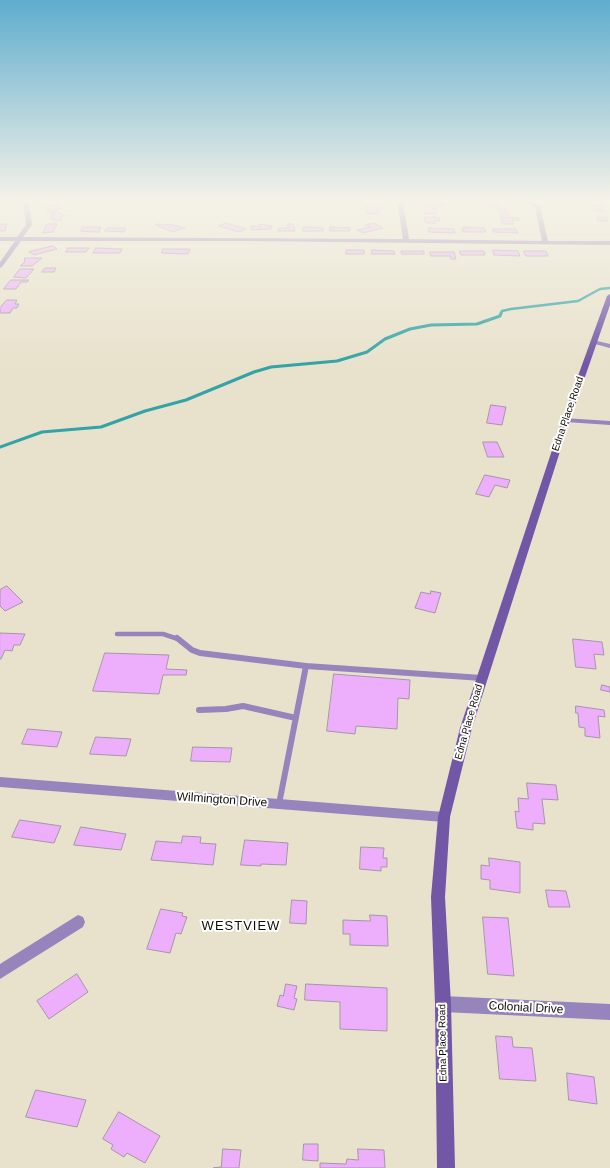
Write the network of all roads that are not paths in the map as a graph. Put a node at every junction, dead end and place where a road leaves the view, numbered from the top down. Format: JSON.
{"nodes":[{"id":1,"x":8,"y":256,"type":"edge"},
{"id":2,"x":0,"y":266,"type":"edge"},
{"id":3,"x":610,"y":296,"type":"edge"},
{"id":4,"x":593,"y":342,"type":"junction"},
{"id":5,"x":610,"y":346,"type":"edge"},
{"id":6,"x":566,"y":420,"type":"junction"},
{"id":7,"x":610,"y":422,"type":"edge"},
{"id":8,"x":117,"y":634,"type":"dead end"},
{"id":9,"x":306,"y":666,"type":"junction"},
{"id":10,"x":482,"y":678,"type":"junction"},
{"id":11,"x":199,"y":710,"type":"dead end"},
{"id":12,"x":296,"y":718,"type":"junction"},
{"id":13,"x":0,"y":782,"type":"edge"},
{"id":14,"x":279,"y":804,"type":"junction"},
{"id":15,"x":444,"y":817,"type":"junction"},
{"id":16,"x":78,"y":922,"type":"dead end"},
{"id":17,"x":0,"y":972,"type":"edge"},
{"id":18,"x":443,"y":1004,"type":"junction"},
{"id":19,"x":610,"y":1012,"type":"edge"},
{"id":20,"x":446,"y":1168,"type":"edge"}],
"edges":[{"from":1,"to":2,"type":"street"},
{"from":3,"to":4,"type":"street","name":"Edna Place Road"},
{"from":4,"to":5,"type":"street"},
{"from":4,"to":6,"type":"street","name":"Edna Place Road"},
{"from":6,"to":7,"type":"street"},
{"from":6,"to":10,"type":"street","name":"Edna Place Road"},
{"from":8,"to":9,"type":"lane"},
{"from":9,"to":10,"type":"lane"},
{"from":9,"to":12,"type":"lane"},
{"from":10,"to":15,"type":"street","name":"Edna Place Road"},
{"from":11,"to":12,"type":"lane"},
{"from":12,"to":14,"type":"lane"},
{"from":13,"to":14,"type":"street","name":"Wilmington Drive"},
{"from":14,"to":15,"type":"street","name":"Wilmington Drive"},
{"from":15,"to":18,"type":"street","name":"Edna Place Road"},
{"from":16,"to":17,"type":"street"},
{"from":18,"to":19,"type":"street","name":"Colonial Drive"},
{"from":18,"to":20,"type":"street","name":"Edna Place Road"}]}
